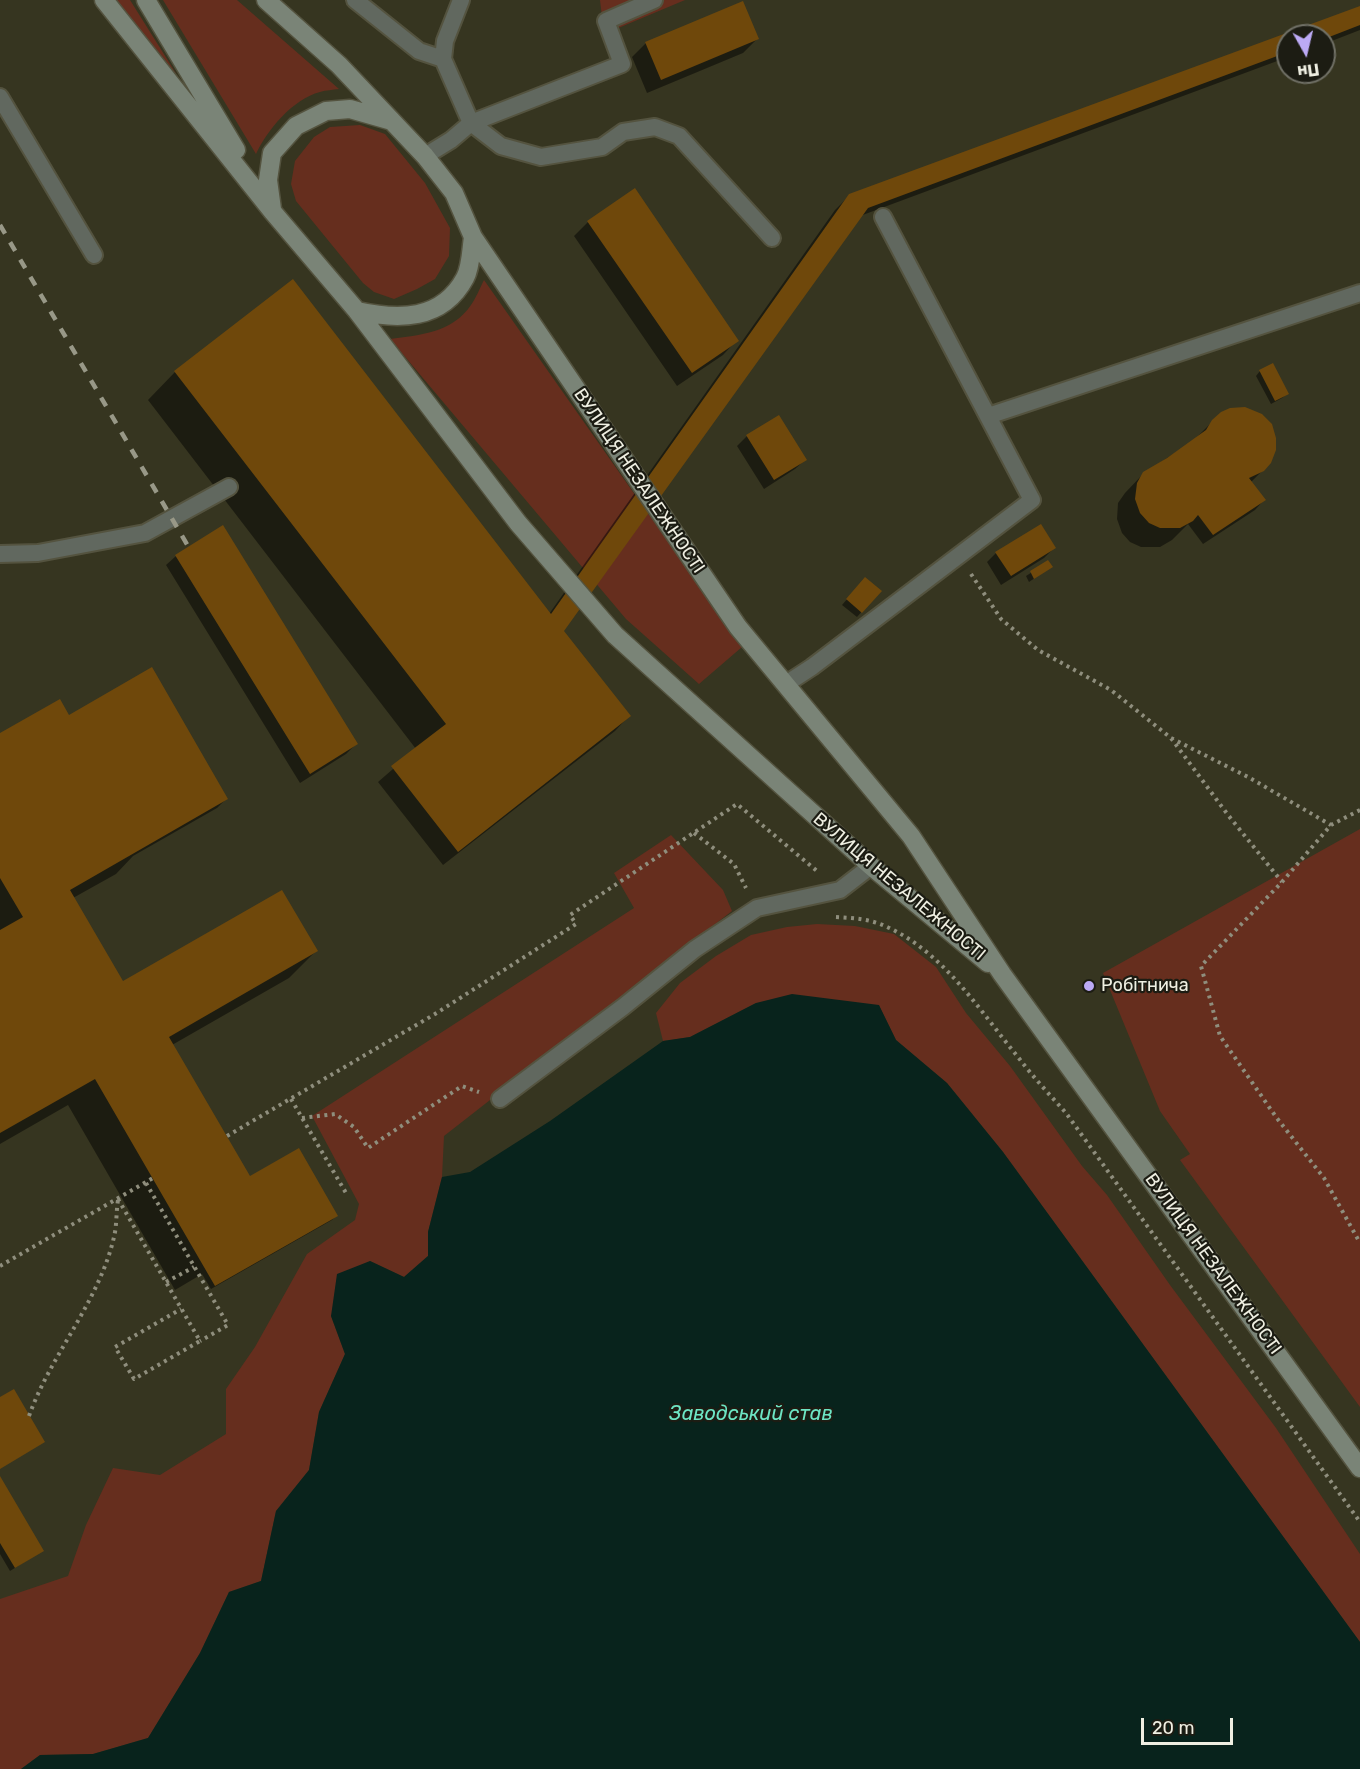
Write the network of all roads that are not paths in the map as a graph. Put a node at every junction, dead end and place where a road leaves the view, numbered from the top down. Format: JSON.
{"nodes":[{"id":1,"x":104,"y":0,"type":"edge"},
{"id":2,"x":146,"y":0,"type":"edge"},
{"id":3,"x":266,"y":0,"type":"edge"},
{"id":4,"x":355,"y":0,"type":"edge"},
{"id":5,"x":461,"y":0,"type":"edge"},
{"id":6,"x":654,"y":0,"type":"edge"},
{"id":7,"x":443,"y":59,"type":"junction"},
{"id":8,"x":0,"y":97,"type":"edge"},
{"id":9,"x":392,"y":121,"type":"junction"},
{"id":10,"x":471,"y":123,"type":"junction"},
{"id":11,"x":425,"y":156,"type":"junction"},
{"id":12,"x":272,"y":211,"type":"junction"},
{"id":13,"x":883,"y":217,"type":"dead end"},
{"id":14,"x":473,"y":237,"type":"junction"},
{"id":15,"x":772,"y":238,"type":"dead end"},
{"id":16,"x":94,"y":255,"type":"dead end"},
{"id":17,"x":1360,"y":293,"type":"edge"},
{"id":18,"x":357,"y":311,"type":"junction"},
{"id":19,"x":988,"y":416,"type":"junction"},
{"id":20,"x":229,"y":487,"type":"dead end"},
{"id":21,"x":0,"y":554,"type":"edge"},
{"id":22,"x":786,"y":684,"type":"junction"},
{"id":23,"x":871,"y":866,"type":"junction"},
{"id":24,"x":1002,"y":974,"type":"junction"},
{"id":25,"x":500,"y":1099,"type":"road end"},
{"id":26,"x":1360,"y":1468,"type":"edge"}],
"edges":[{"from":1,"to":12,"type":"main road"},
{"from":2,"to":12,"type":"main road"},
{"from":3,"to":9,"type":"main road","name":"ВУЛИЦЯ НЕЗАЛЕЖНОСТІ"},
{"from":4,"to":7,"type":"lane"},
{"from":5,"to":7,"type":"lane"},
{"from":6,"to":10,"type":"lane"},
{"from":7,"to":10,"type":"lane"},
{"from":8,"to":16,"type":"lane"},
{"from":9,"to":11,"type":"main road","name":"ВУЛИЦЯ НЕЗАЛЕЖНОСТІ"},
{"from":9,"to":12,"type":"main road"},
{"from":10,"to":11,"type":"lane"},
{"from":10,"to":15,"type":"lane"},
{"from":11,"to":14,"type":"main road","name":"ВУЛИЦЯ НЕЗАЛЕЖНОСТІ"},
{"from":12,"to":18,"type":"main road","name":"ВУЛИЦЯ НЕЗАЛЕЖНОСТІ"},
{"from":13,"to":19,"type":"lane"},
{"from":14,"to":18,"type":"main road"},
{"from":14,"to":22,"type":"main road","name":"ВУЛИЦЯ НЕЗАЛЕЖНОСТІ"},
{"from":17,"to":19,"type":"lane"},
{"from":18,"to":23,"type":"main road","name":"ВУЛИЦЯ НЕЗАЛЕЖНОСТІ"},
{"from":19,"to":22,"type":"lane"},
{"from":20,"to":21,"type":"lane"},
{"from":22,"to":24,"type":"main road","name":"ВУЛИЦЯ НЕЗАЛЕЖНОСТІ"},
{"from":23,"to":24,"type":"main road","name":"ВУЛИЦЯ НЕЗАЛЕЖНОСТІ"},
{"from":23,"to":25,"type":"lane"},
{"from":24,"to":26,"type":"main road","name":"ВУЛИЦЯ НЕЗАЛЕЖНОСТІ"}]}
